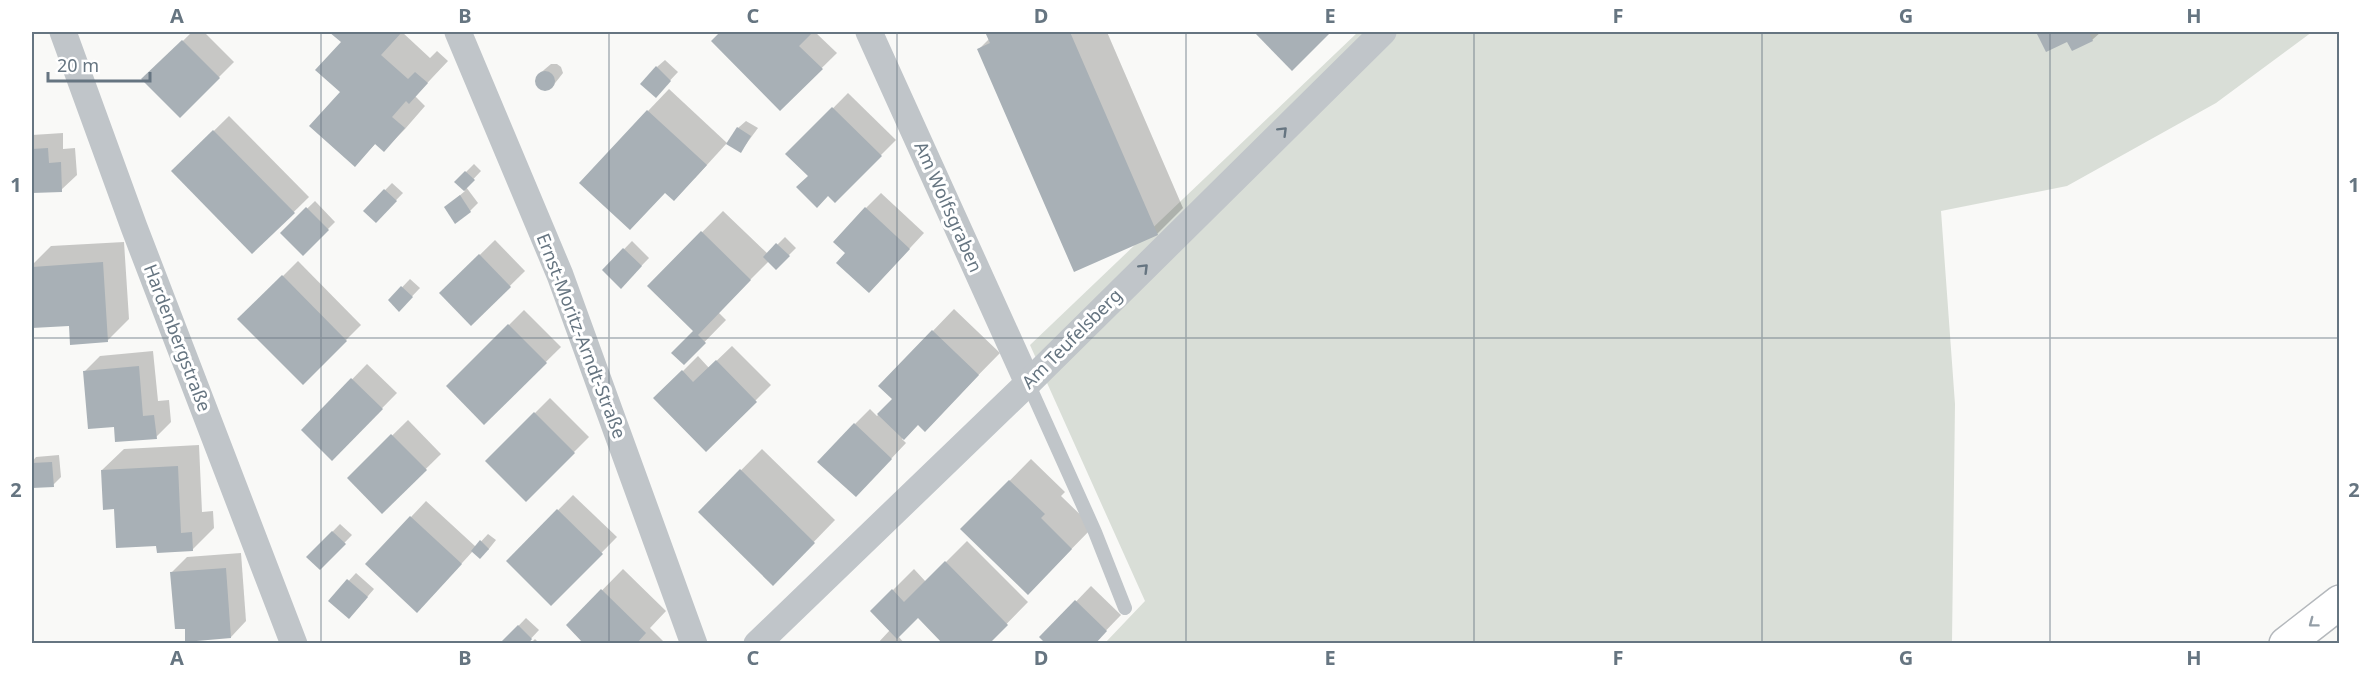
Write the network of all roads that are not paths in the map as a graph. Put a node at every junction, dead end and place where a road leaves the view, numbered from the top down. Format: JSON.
{"nodes":[{"id":1,"x":63,"y":32,"type":"edge"},
{"id":2,"x":458,"y":32,"type":"edge"},
{"id":3,"x":869,"y":32,"type":"edge"},
{"id":4,"x":1383,"y":32,"type":"edge"},
{"id":5,"x":1028,"y":383,"type":"junction"},
{"id":6,"x":2340,"y":602,"type":"edge"},
{"id":7,"x":1125,"y":608,"type":"dead end"},
{"id":8,"x":294,"y":644,"type":"edge"},
{"id":9,"x":694,"y":644,"type":"edge"},
{"id":10,"x":757,"y":644,"type":"edge"},
{"id":11,"x":2286,"y":644,"type":"edge"}],
"edges":[{"from":1,"to":8,"type":"street","name":"Hardenbergstraße"},
{"from":2,"to":9,"type":"street","name":"Ernst-Moritz-Arndt-Straße"},
{"from":3,"to":5,"type":"street","name":"Am Wolfsgraben"},
{"from":5,"to":4,"type":"street","name":"Am Teufelsberg","one_way":true},
{"from":5,"to":7,"type":"lane"},
{"from":5,"to":10,"type":"street","name":"Am Teufelsberg"},
{"from":6,"to":11,"type":"highway","one_way":true}]}
